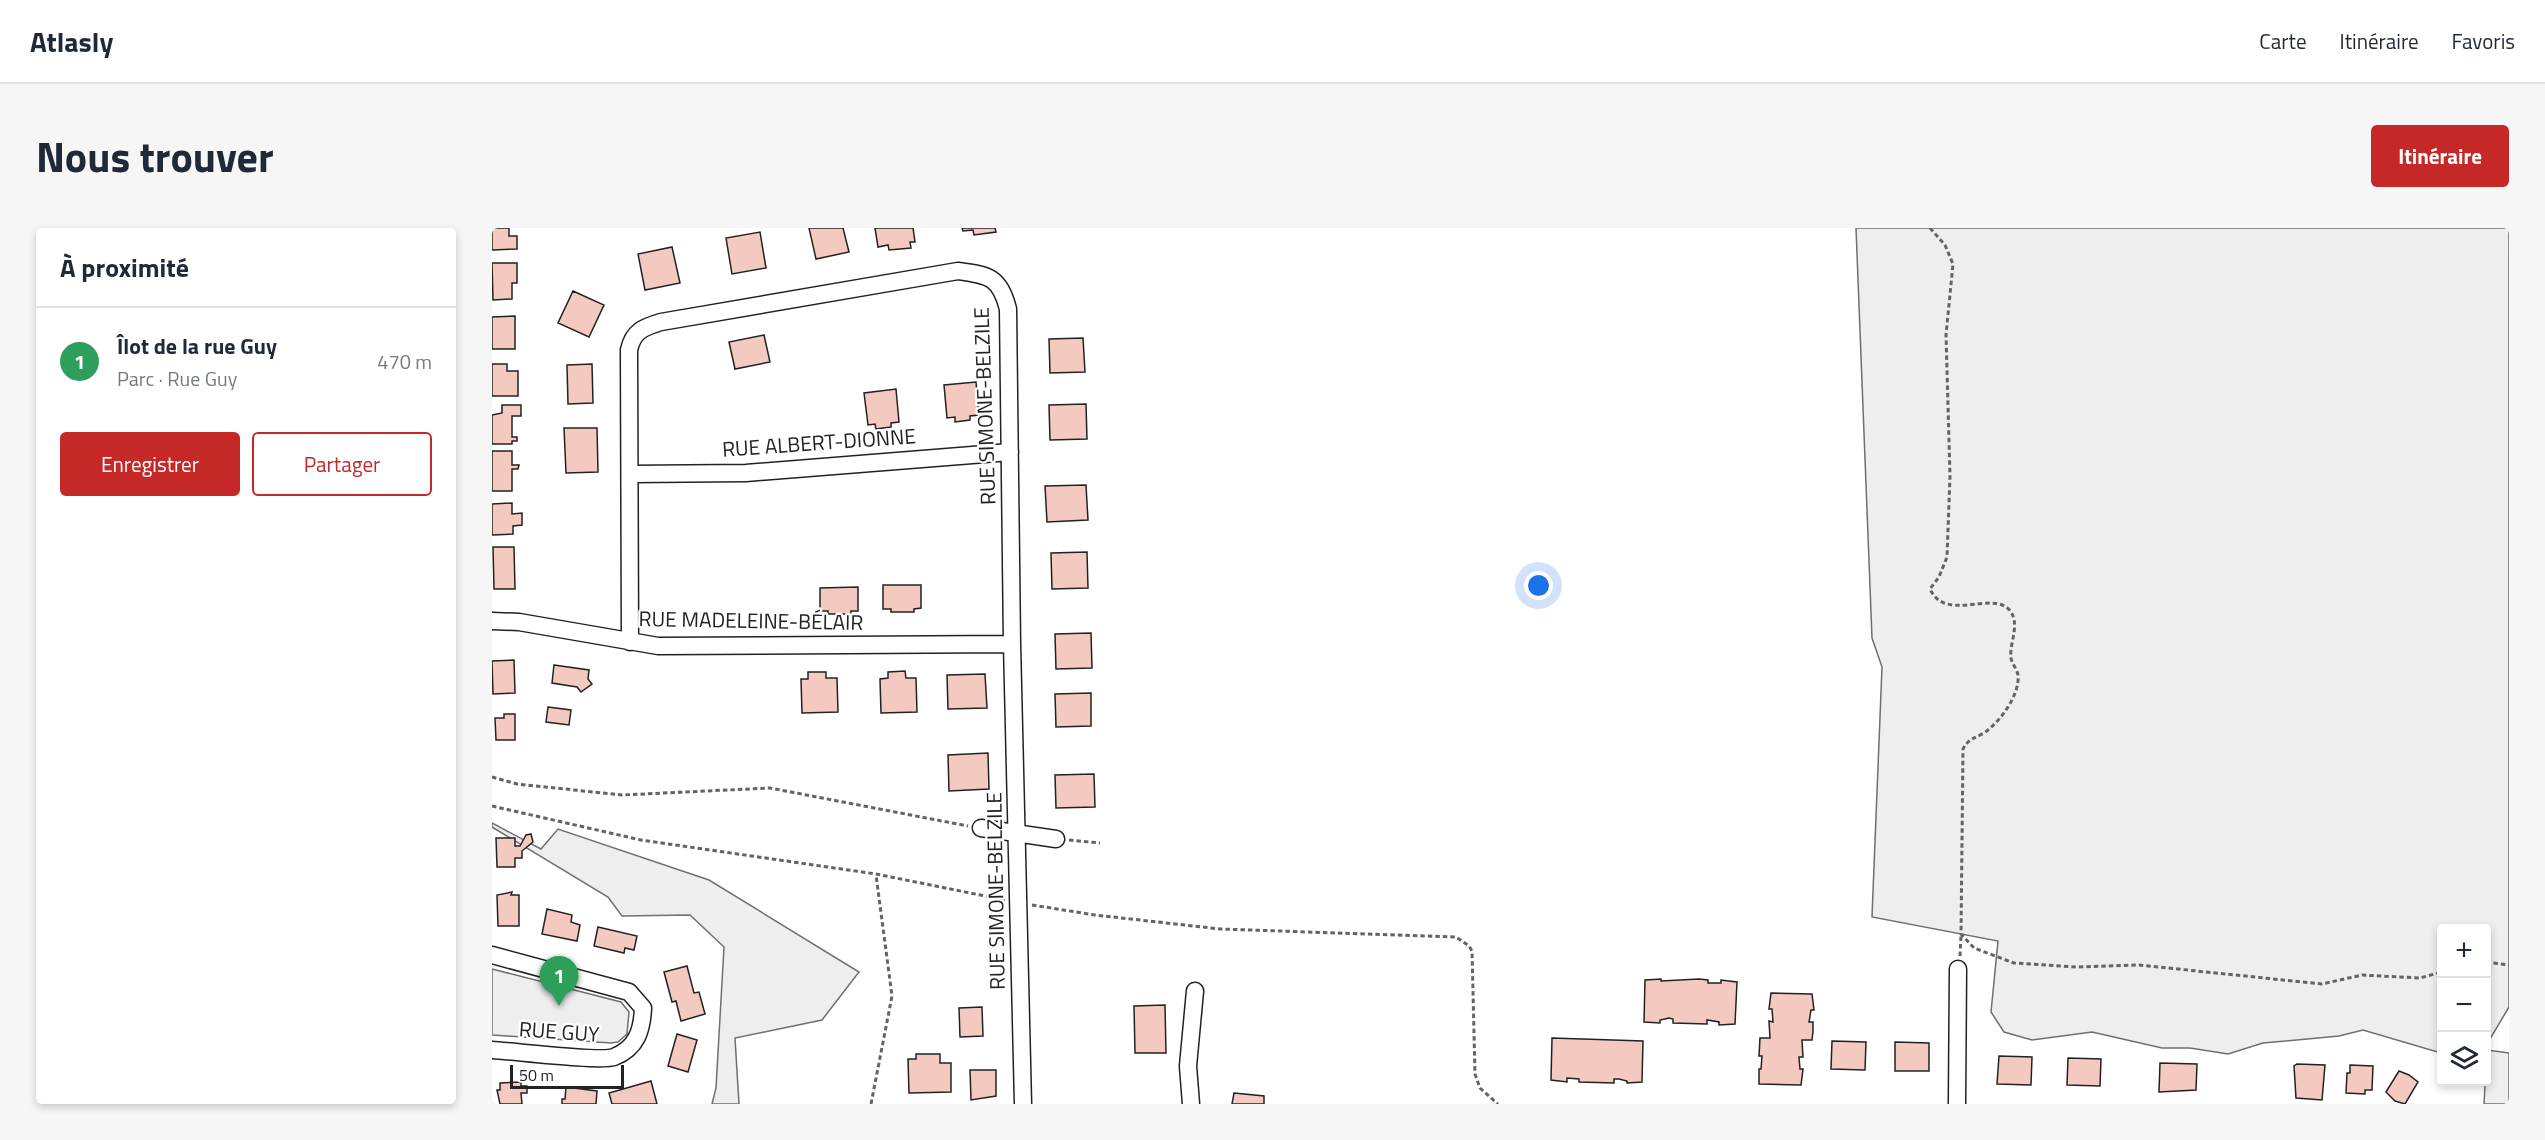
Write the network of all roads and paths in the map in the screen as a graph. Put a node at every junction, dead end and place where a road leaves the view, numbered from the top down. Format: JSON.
{"nodes":[{"id":1,"x":1929,"y":228,"type":"edge"},
{"id":2,"x":1010,"y":452,"type":"junction"},
{"id":3,"x":631,"y":474,"type":"junction"},
{"id":4,"x":492,"y":621,"type":"edge"},
{"id":5,"x":630,"y":642,"type":"junction"},
{"id":6,"x":1012,"y":644,"type":"junction"},
{"id":7,"x":492,"y":777,"type":"edge"},
{"id":8,"x":492,"y":806,"type":"edge"},
{"id":9,"x":981,"y":828,"type":"joint"},
{"id":10,"x":1018,"y":835,"type":"junction"},
{"id":11,"x":1063,"y":840,"type":"joint"},
{"id":12,"x":1100,"y":843,"type":"dead end"},
{"id":13,"x":876,"y":874,"type":"junction"},
{"id":14,"x":1019,"y":904,"type":"junction"},
{"id":15,"x":1961,"y":934,"type":"junction"},
{"id":16,"x":492,"y":955,"type":"edge"},
{"id":17,"x":2491,"y":963,"type":"edge"},
{"id":18,"x":2509,"y":965,"type":"edge"},
{"id":19,"x":1958,"y":969,"type":"joint"},
{"id":20,"x":2437,"y":973,"type":"edge"},
{"id":21,"x":1195,"y":991,"type":"dead end"},
{"id":22,"x":492,"y":1050,"type":"edge"},
{"id":23,"x":871,"y":1104,"type":"edge"},
{"id":24,"x":1023,"y":1104,"type":"edge"},
{"id":25,"x":1191,"y":1104,"type":"edge"},
{"id":26,"x":1498,"y":1104,"type":"edge"},
{"id":27,"x":1957,"y":1104,"type":"edge"}],
"edges":[{"from":1,"to":15,"type":"path"},
{"from":2,"to":3,"type":"street","name":"RUE ALBERT-DIONNE"},
{"from":2,"to":3,"type":"street","name":"RUE SIMONE-BELZILE"},
{"from":2,"to":6,"type":"street","name":"RUE SIMONE-BELZILE"},
{"from":3,"to":5,"type":"street","name":"RUE SIMONE-BELZILE"},
{"from":4,"to":5,"type":"street","name":"RUE MADELEINE-BÉLAIR"},
{"from":5,"to":6,"type":"street","name":"RUE MADELEINE-BÉLAIR"},
{"from":6,"to":10,"type":"street","name":"RUE SIMONE-BELZILE"},
{"from":7,"to":9,"type":"path"},
{"from":8,"to":13,"type":"path"},
{"from":9,"to":10,"type":"street"},
{"from":10,"to":11,"type":"street"},
{"from":10,"to":14,"type":"street","name":"RUE SIMONE-BELZILE"},
{"from":11,"to":12,"type":"path"},
{"from":13,"to":14,"type":"path"},
{"from":13,"to":23,"type":"path"},
{"from":14,"to":24,"type":"street","name":"RUE SIMONE-BELZILE"},
{"from":14,"to":26,"type":"path"},
{"from":15,"to":19,"type":"path"},
{"from":15,"to":20,"type":"path"},
{"from":16,"to":22,"type":"street","name":"RUE GUY"},
{"from":17,"to":18,"type":"path"},
{"from":19,"to":27,"type":"street"},
{"from":21,"to":25,"type":"street"}]}
